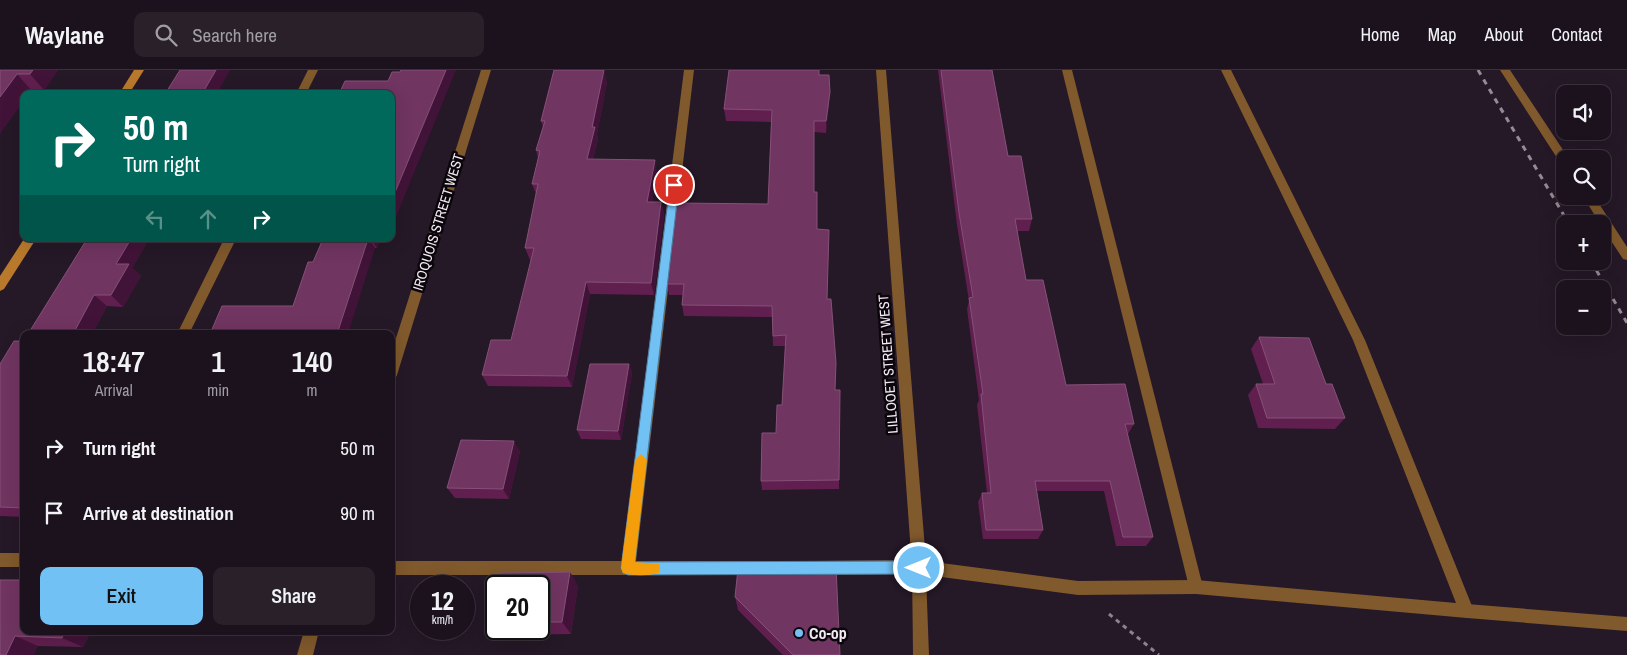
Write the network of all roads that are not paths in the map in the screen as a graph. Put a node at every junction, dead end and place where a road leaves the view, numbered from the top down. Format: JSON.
{"nodes":[{"id":1,"x":139,"y":70,"type":"edge"},
{"id":2,"x":313,"y":70,"type":"edge"},
{"id":3,"x":486,"y":70,"type":"edge"},
{"id":4,"x":688,"y":70,"type":"edge"},
{"id":5,"x":881,"y":70,"type":"edge"},
{"id":6,"x":1067,"y":70,"type":"edge"},
{"id":7,"x":1226,"y":70,"type":"edge"},
{"id":8,"x":1506,"y":70,"type":"edge"},
{"id":9,"x":126,"y":90,"type":"edge"},
{"id":10,"x":303,"y":90,"type":"edge"},
{"id":11,"x":1558,"y":150,"type":"edge"},
{"id":12,"x":1594,"y":205,"type":"edge"},
{"id":13,"x":28,"y":242,"type":"edge"},
{"id":14,"x":229,"y":242,"type":"edge"},
{"id":15,"x":1627,"y":256,"type":"edge"},
{"id":16,"x":0,"y":286,"type":"edge"},
{"id":17,"x":185,"y":330,"type":"edge"},
{"id":18,"x":395,"y":362,"type":"edge"},
{"id":19,"x":0,"y":560,"type":"edge"},
{"id":20,"x":20,"y":560,"type":"edge"},
{"id":21,"x":395,"y":568,"type":"edge"},
{"id":22,"x":628,"y":568,"type":"junction"},
{"id":23,"x":919,"y":568,"type":"junction"},
{"id":24,"x":1196,"y":587,"type":"junction"},
{"id":25,"x":1467,"y":610,"type":"junction"},
{"id":26,"x":1627,"y":624,"type":"edge"},
{"id":27,"x":311,"y":635,"type":"edge"},
{"id":28,"x":305,"y":655,"type":"edge"},
{"id":29,"x":921,"y":655,"type":"edge"}],
"edges":[{"from":1,"to":9,"type":"street"},
{"from":2,"to":10,"type":"street"},
{"from":3,"to":18,"type":"street","name":"IROQUOIS STREET WEST"},
{"from":4,"to":22,"type":"street"},
{"from":5,"to":23,"type":"street","name":"LILLOOET STREET WEST"},
{"from":6,"to":24,"type":"street"},
{"from":7,"to":25,"type":"street"},
{"from":8,"to":11,"type":"street"},
{"from":12,"to":15,"type":"street"},
{"from":13,"to":16,"type":"street"},
{"from":14,"to":17,"type":"street"},
{"from":19,"to":20,"type":"street"},
{"from":21,"to":22,"type":"street"},
{"from":22,"to":23,"type":"street"},
{"from":23,"to":24,"type":"street"},
{"from":23,"to":29,"type":"street","name":"LILLOOET STREET WEST"},
{"from":24,"to":25,"type":"street"},
{"from":25,"to":26,"type":"street"},
{"from":27,"to":28,"type":"street"}]}
